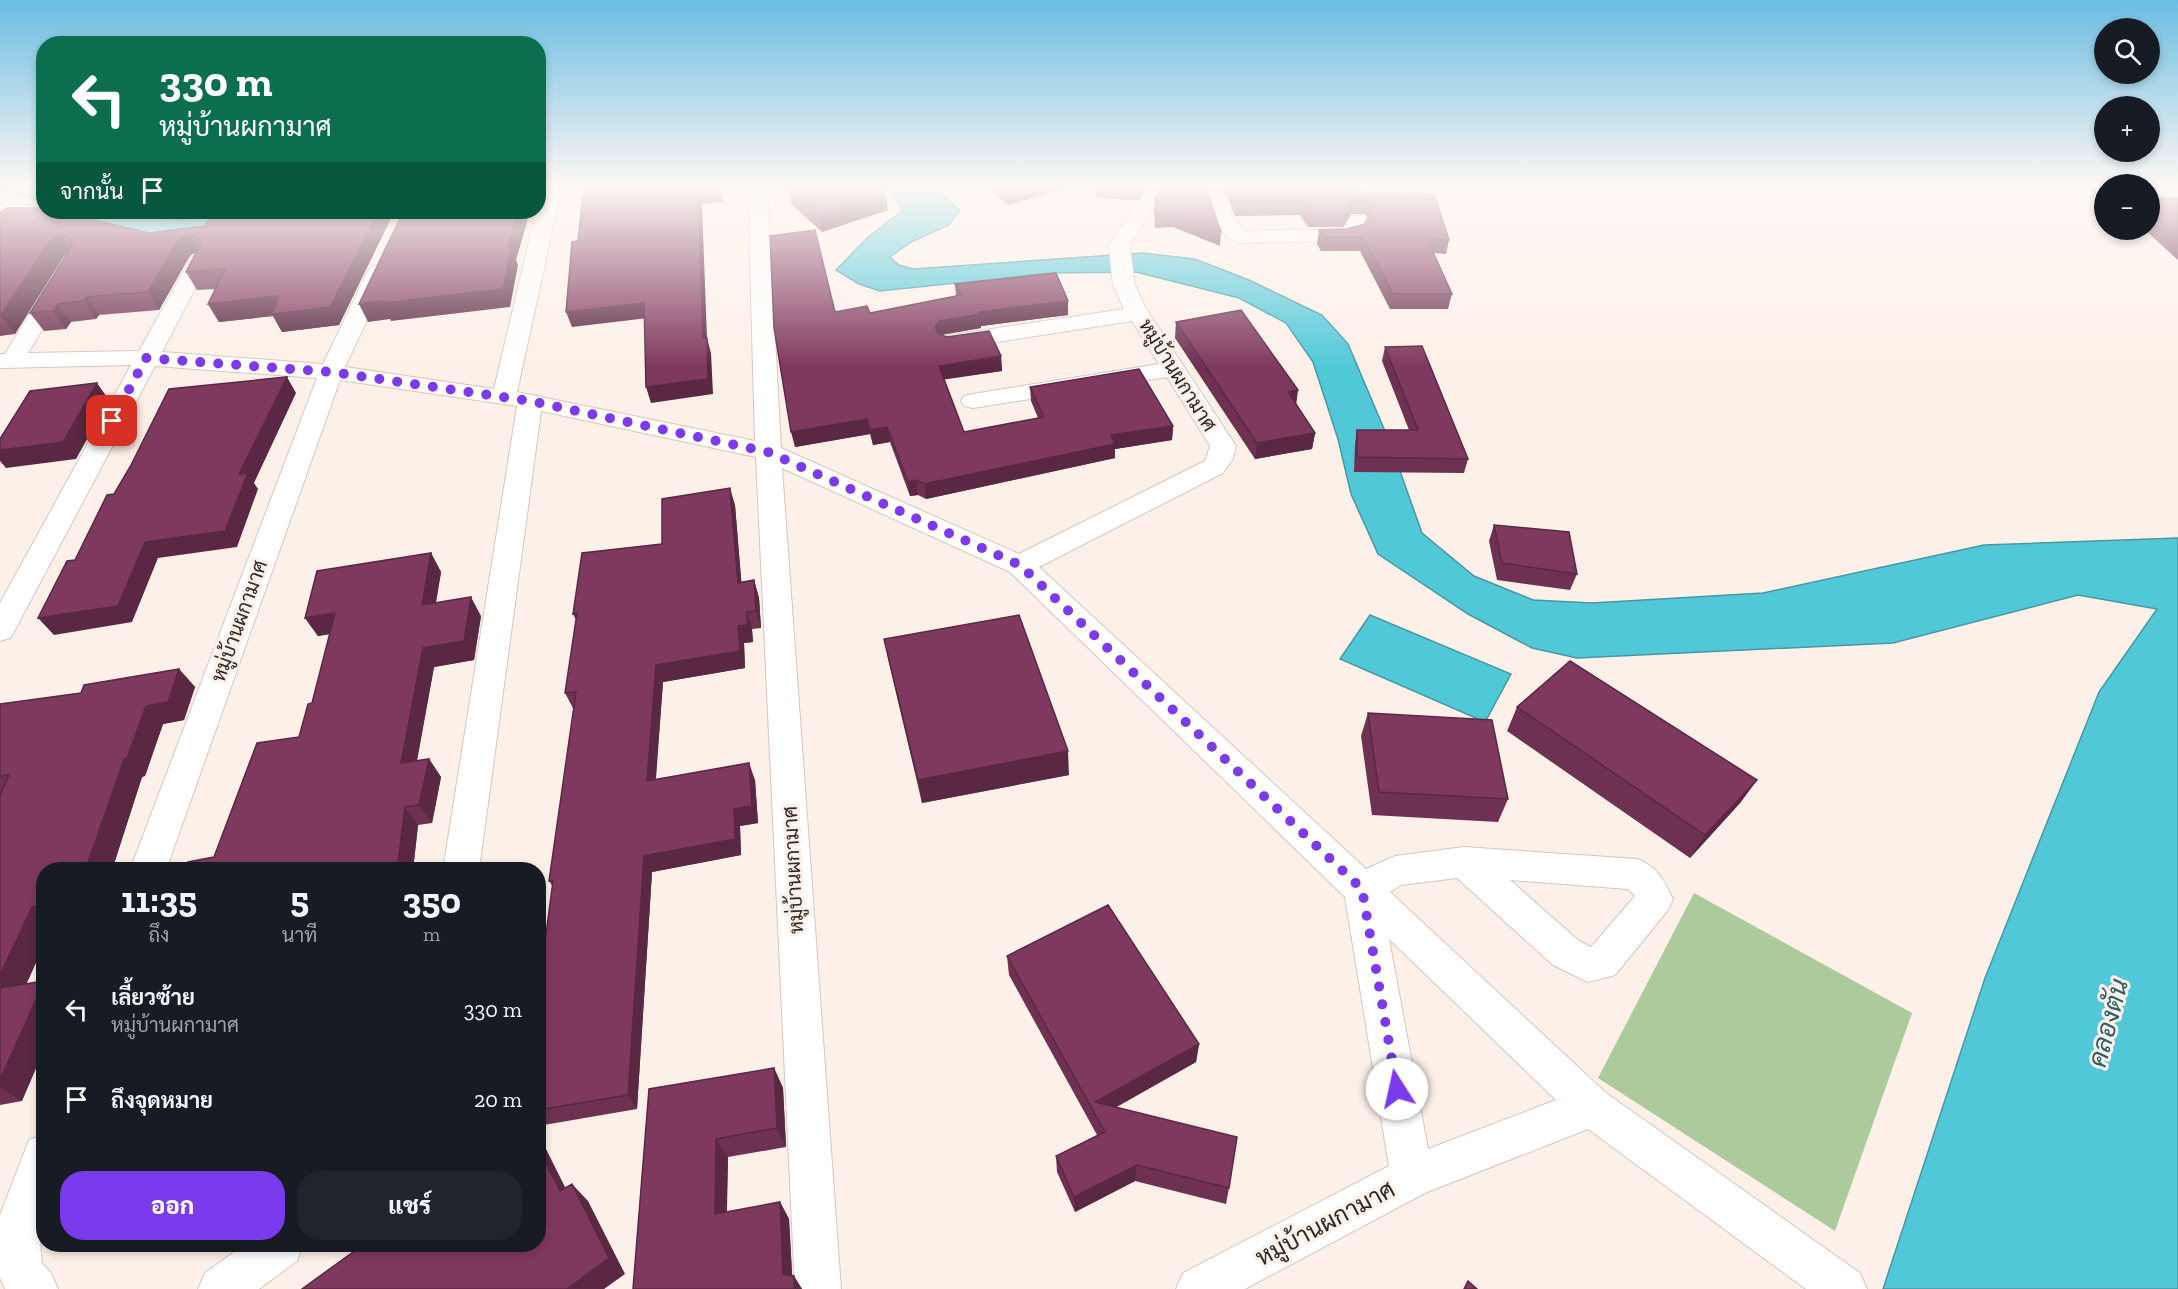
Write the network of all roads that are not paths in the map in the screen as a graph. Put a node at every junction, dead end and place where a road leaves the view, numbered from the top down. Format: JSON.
{"nodes":[{"id":1,"x":542,"y":246,"type":"edge"},
{"id":2,"x":760,"y":246,"type":"edge"},
{"id":3,"x":1119,"y":246,"type":"edge"},
{"id":4,"x":386,"y":257,"type":"edge"},
{"id":5,"x":200,"y":260,"type":"edge"},
{"id":6,"x":67,"y":271,"type":"edge"},
{"id":7,"x":1138,"y":313,"type":"junction"},
{"id":8,"x":950,"y":342,"type":"edge"},
{"id":9,"x":146,"y":358,"type":"junction"},
{"id":10,"x":6,"y":361,"type":"edge"},
{"id":11,"x":1174,"y":369,"type":"junction"},
{"id":12,"x":331,"y":372,"type":"junction"},
{"id":13,"x":517,"y":399,"type":"junction"},
{"id":14,"x":973,"y":401,"type":"dead end"},
{"id":15,"x":768,"y":452,"type":"junction"},
{"id":16,"x":1020,"y":565,"type":"junction"},
{"id":17,"x":0,"y":630,"type":"edge"},
{"id":18,"x":151,"y":862,"type":"edge"},
{"id":19,"x":462,"y":862,"type":"edge"},
{"id":20,"x":1464,"y":862,"type":"junction"},
{"id":21,"x":1362,"y":889,"type":"junction"},
{"id":22,"x":1592,"y":1107,"type":"junction"},
{"id":23,"x":36,"y":1177,"type":"edge"},
{"id":24,"x":1412,"y":1178,"type":"junction"},
{"id":25,"x":271,"y":1252,"type":"edge"},
{"id":26,"x":34,"y":1289,"type":"edge"},
{"id":27,"x":221,"y":1289,"type":"edge"},
{"id":28,"x":818,"y":1289,"type":"edge"},
{"id":29,"x":1199,"y":1289,"type":"edge"},
{"id":30,"x":1844,"y":1289,"type":"edge"}],
"edges":[{"from":1,"to":13,"type":"street"},
{"from":2,"to":15,"type":"street","name":"หมู่บ้านผกามาศ"},
{"from":3,"to":7,"type":"street","name":"หมู่บ้านผกามาศ"},
{"from":4,"to":12,"type":"street","name":"หมู่บ้านผกามาศ"},
{"from":5,"to":9,"type":"street"},
{"from":6,"to":10,"type":"street"},
{"from":7,"to":8,"type":"street"},
{"from":7,"to":11,"type":"street","name":"หมู่บ้านผกามาศ"},
{"from":9,"to":10,"type":"street"},
{"from":9,"to":12,"type":"street"},
{"from":9,"to":17,"type":"street"},
{"from":11,"to":14,"type":"street"},
{"from":11,"to":16,"type":"street","name":"หมู่บ้านผกามาศ"},
{"from":12,"to":13,"type":"street"},
{"from":12,"to":18,"type":"street","name":"หมู่บ้านผกามาศ"},
{"from":13,"to":15,"type":"street"},
{"from":13,"to":19,"type":"street"},
{"from":15,"to":16,"type":"street"},
{"from":15,"to":28,"type":"street","name":"หมู่บ้านผกามาศ"},
{"from":16,"to":21,"type":"street"},
{"from":20,"to":20,"type":"street"},
{"from":20,"to":21,"type":"street"},
{"from":21,"to":22,"type":"street"},
{"from":21,"to":24,"type":"street","name":"หมู่บ้านผกามาศ"},
{"from":22,"to":24,"type":"street"},
{"from":22,"to":30,"type":"street"},
{"from":23,"to":26,"type":"street"},
{"from":24,"to":29,"type":"street","name":"หมู่บ้านผกามาศ"},
{"from":25,"to":27,"type":"street"}]}
